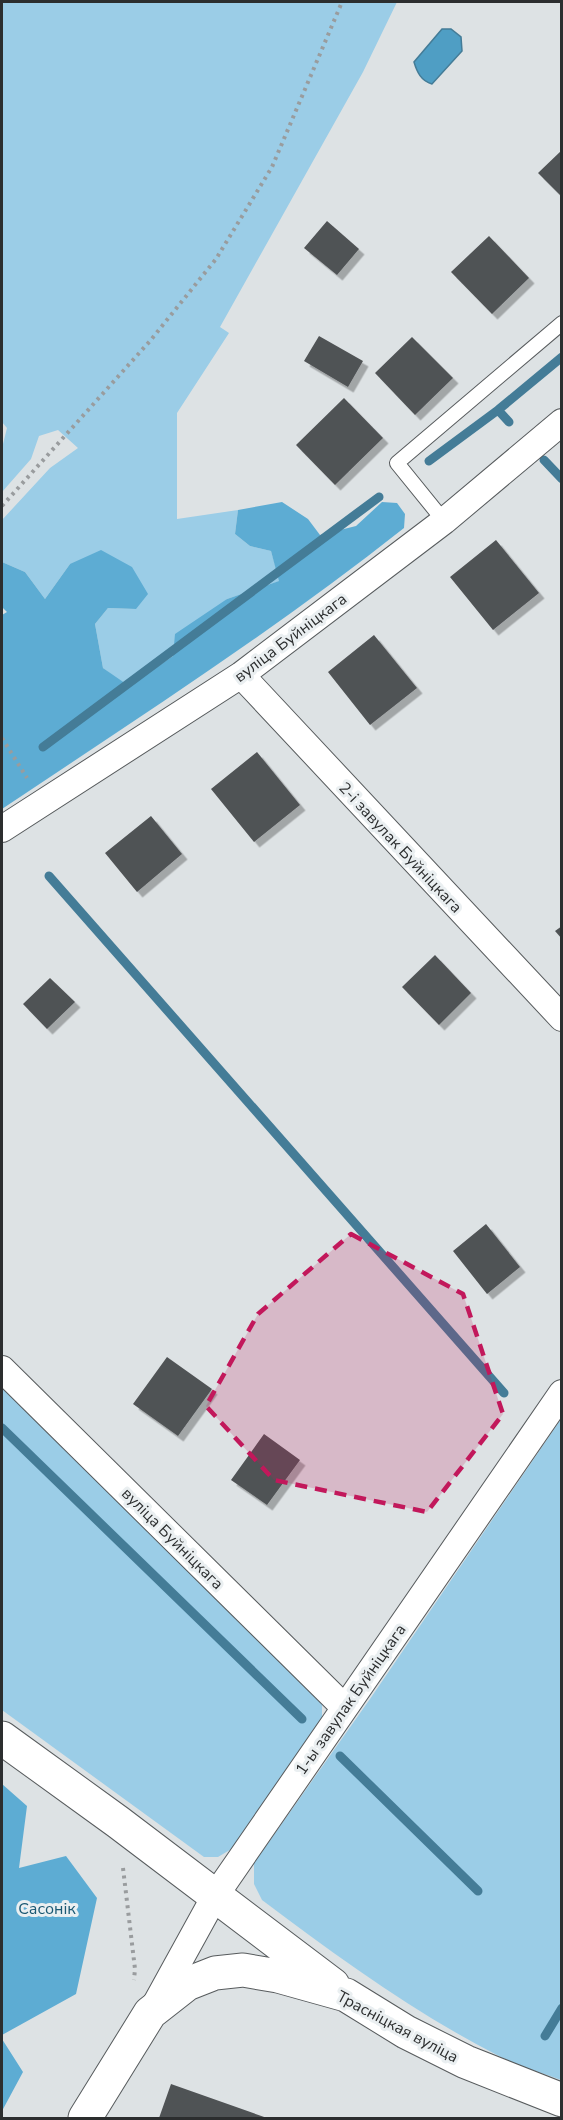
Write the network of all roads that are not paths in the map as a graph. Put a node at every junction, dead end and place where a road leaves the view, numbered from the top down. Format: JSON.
{"nodes":[{"id":1,"x":561,"y":323,"type":"edge"},
{"id":2,"x":561,"y":422,"type":"edge"},
{"id":3,"x":444,"y":521,"type":"junction"},
{"id":4,"x":241,"y":675,"type":"junction"},
{"id":5,"x":2,"y":829,"type":"edge"},
{"id":6,"x":561,"y":1018,"type":"edge"},
{"id":7,"x":2,"y":1369,"type":"edge"},
{"id":8,"x":561,"y":1393,"type":"edge"},
{"id":9,"x":344,"y":1707,"type":"junction"},
{"id":10,"x":2,"y":1738,"type":"edge"},
{"id":11,"x":215,"y":1896,"type":"junction"},
{"id":12,"x":346,"y":1995,"type":"junction"},
{"id":13,"x":142,"y":2002,"type":"junction"},
{"id":14,"x":561,"y":2100,"type":"edge"},
{"id":15,"x":85,"y":2118,"type":"edge"}],
"edges":[{"from":1,"to":3,"type":"lane"},
{"from":2,"to":3,"type":"street","name":"вуліца Буйніцкага"},
{"from":3,"to":4,"type":"street","name":"вуліца Буйніцкага"},
{"from":4,"to":5,"type":"street","name":"вуліца Буйніцкага"},
{"from":4,"to":6,"type":"street","name":"2-і завулак Буйніцкага"},
{"from":7,"to":9,"type":"street","name":"вуліца Буйніцкага"},
{"from":8,"to":9,"type":"street","name":"1-ы завулак Буйніцкага"},
{"from":9,"to":11,"type":"street","name":"1-ы завулак Буйніцкага"},
{"from":10,"to":11,"type":"street"},
{"from":11,"to":12,"type":"street"},
{"from":11,"to":13,"type":"street","name":"1-ы завулак Буйніцкага"},
{"from":12,"to":13,"type":"street","name":"Трасніцкая вуліца"},
{"from":12,"to":14,"type":"street","name":"Трасніцкая вуліца"},
{"from":13,"to":15,"type":"street","name":"Трасніцкая вуліца"}]}
